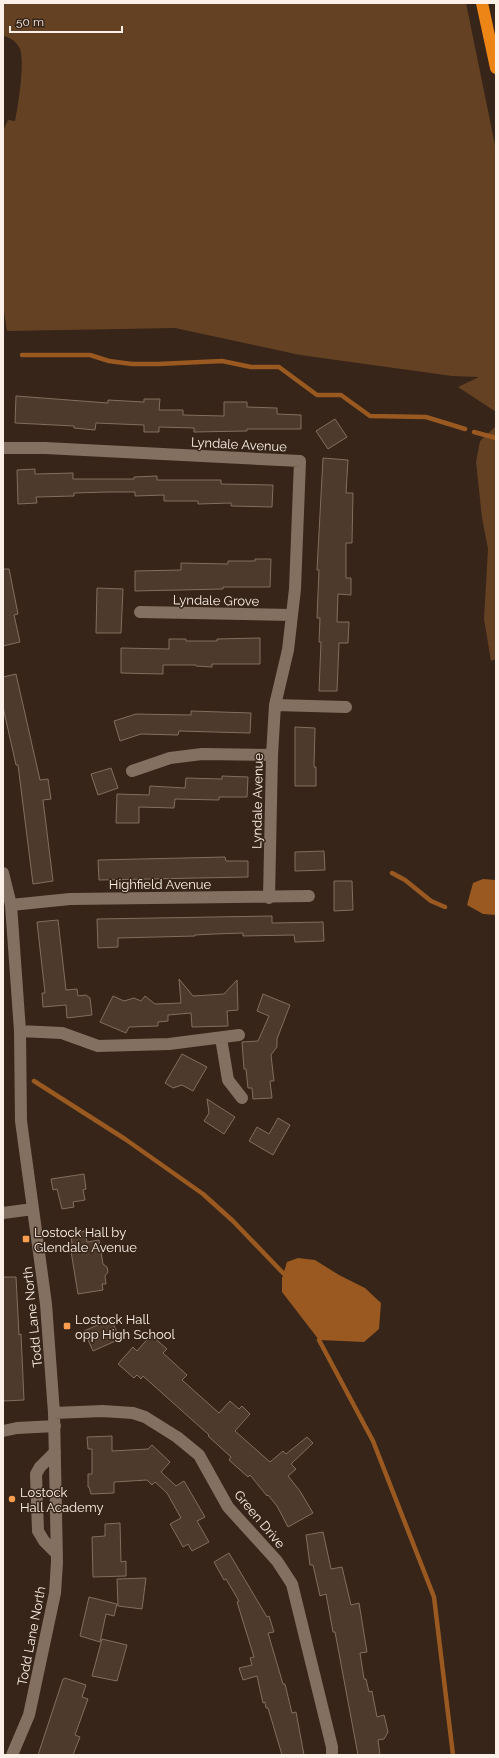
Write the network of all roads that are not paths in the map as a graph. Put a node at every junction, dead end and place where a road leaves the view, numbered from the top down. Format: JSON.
{"nodes":[{"id":1,"x":482,"y":3,"type":"edge"},
{"id":2,"x":496,"y":68,"type":"edge"},
{"id":3,"x":3,"y":448,"type":"edge"},
{"id":4,"x":140,"y":612,"type":"dead end"},
{"id":5,"x":292,"y":616,"type":"junction"},
{"id":6,"x":275,"y":705,"type":"junction"},
{"id":7,"x":346,"y":706,"type":"dead end"},
{"id":8,"x":272,"y":755,"type":"junction"},
{"id":9,"x":132,"y":771,"type":"dead end"},
{"id":10,"x":3,"y":873,"type":"edge"},
{"id":11,"x":309,"y":896,"type":"dead end"},
{"id":12,"x":269,"y":898,"type":"junction"},
{"id":13,"x":11,"y":905,"type":"junction"},
{"id":14,"x":20,"y":1031,"type":"junction"},
{"id":15,"x":239,"y":1036,"type":"dead end"},
{"id":16,"x":222,"y":1038,"type":"junction"},
{"id":17,"x":242,"y":1098,"type":"dead end"},
{"id":18,"x":33,"y":1209,"type":"junction"},
{"id":19,"x":3,"y":1213,"type":"edge"},
{"id":20,"x":54,"y":1413,"type":"junction"},
{"id":21,"x":55,"y":1426,"type":"junction"},
{"id":22,"x":3,"y":1431,"type":"edge"},
{"id":23,"x":55,"y":1452,"type":"junction"},
{"id":24,"x":57,"y":1554,"type":"junction"},
{"id":25,"x":12,"y":1755,"type":"edge"},
{"id":26,"x":332,"y":1755,"type":"edge"}],
"edges":[{"from":1,"to":2,"type":"highway"},
{"from":3,"to":5,"type":"street","name":"Lyndale Avenue"},
{"from":4,"to":5,"type":"street","name":"Lyndale Grove"},
{"from":5,"to":6,"type":"street","name":"Lyndale Avenue"},
{"from":6,"to":7,"type":"street"},
{"from":6,"to":8,"type":"street","name":"Lyndale Avenue"},
{"from":8,"to":9,"type":"street"},
{"from":8,"to":12,"type":"street","name":"Lyndale Avenue"},
{"from":10,"to":13,"type":"street","name":"Todd Lane North"},
{"from":11,"to":12,"type":"street","name":"Highfield Avenue"},
{"from":12,"to":13,"type":"street","name":"Highfield Avenue"},
{"from":13,"to":14,"type":"street","name":"Todd Lane North"},
{"from":14,"to":16,"type":"street"},
{"from":14,"to":18,"type":"street","name":"Todd Lane North"},
{"from":15,"to":16,"type":"street"},
{"from":16,"to":17,"type":"street"},
{"from":18,"to":19,"type":"street"},
{"from":18,"to":20,"type":"street","name":"Todd Lane North"},
{"from":20,"to":21,"type":"street","name":"Todd Lane North"},
{"from":20,"to":26,"type":"street","name":"Green Drive"},
{"from":21,"to":22,"type":"street"},
{"from":21,"to":23,"type":"street","name":"Todd Lane North"},
{"from":23,"to":24,"type":"street","name":"Todd Lane North"},
{"from":23,"to":24,"type":"street"},
{"from":24,"to":25,"type":"street","name":"Todd Lane North"}]}
